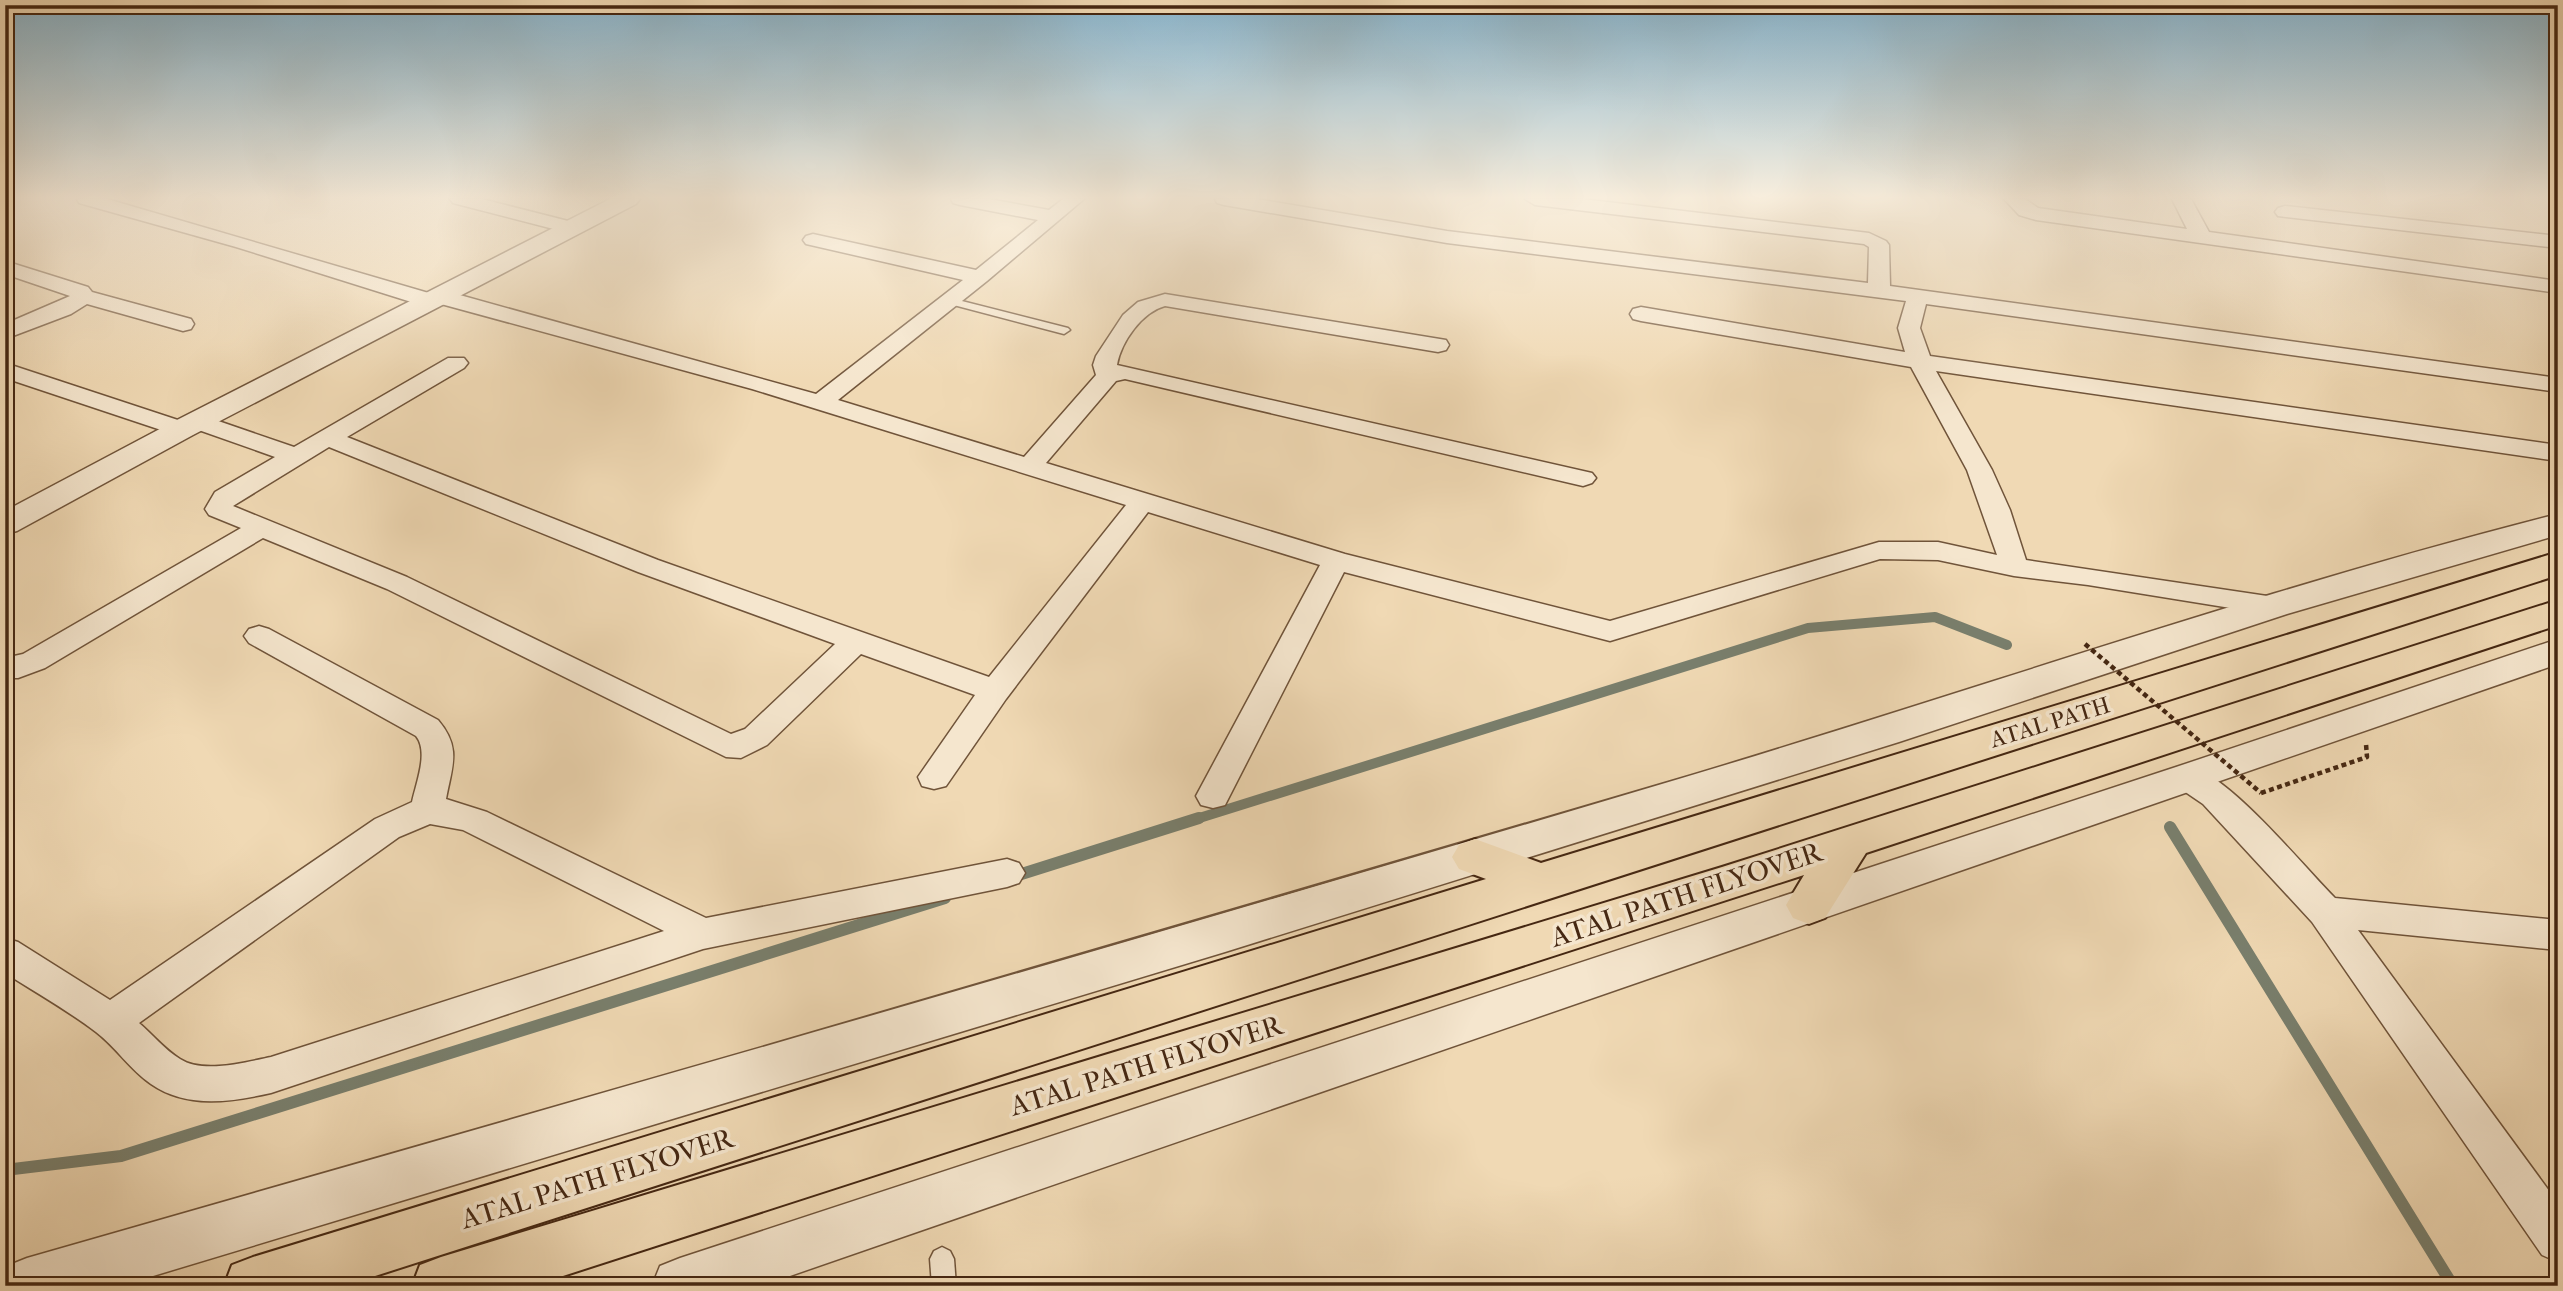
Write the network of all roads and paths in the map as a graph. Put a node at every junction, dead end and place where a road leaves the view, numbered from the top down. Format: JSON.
{"nodes":[{"id":1,"x":299,"y":259,"type":"edge"},
{"id":2,"x":513,"y":259,"type":"edge"},
{"id":3,"x":900,"y":259,"type":"edge"},
{"id":4,"x":1002,"y":259,"type":"edge"},
{"id":5,"x":1623,"y":259,"type":"edge"},
{"id":6,"x":1884,"y":259,"type":"edge"},
{"id":7,"x":2359,"y":259,"type":"edge"},
{"id":8,"x":2538,"y":259,"type":"edge"},
{"id":9,"x":5,"y":267,"type":"edge"},
{"id":10,"x":981,"y":277,"type":"junction"},
{"id":11,"x":2557,"y":287,"type":"edge"},
{"id":12,"x":1897,"y":294,"type":"junction"},
{"id":13,"x":84,"y":297,"type":"junction"},
{"id":14,"x":436,"y":299,"type":"junction"},
{"id":15,"x":950,"y":301,"type":"junction"},
{"id":16,"x":1641,"y":314,"type":"dead end"},
{"id":17,"x":183,"y":324,"type":"dead end"},
{"id":18,"x":1064,"y":330,"type":"dead end"},
{"id":19,"x":5,"y":332,"type":"edge"},
{"id":20,"x":1438,"y":345,"type":"dead end"},
{"id":21,"x":1921,"y":362,"type":"junction"},
{"id":22,"x":456,"y":363,"type":"dead end"},
{"id":23,"x":5,"y":370,"type":"edge"},
{"id":24,"x":1108,"y":376,"type":"junction"},
{"id":25,"x":2558,"y":384,"type":"edge"},
{"id":26,"x":819,"y":404,"type":"junction"},
{"id":27,"x":190,"y":425,"type":"junction"},
{"id":28,"x":327,"y":438,"type":"junction"},
{"id":29,"x":2558,"y":453,"type":"edge"},
{"id":30,"x":295,"y":456,"type":"junction"},
{"id":31,"x":1029,"y":467,"type":"junction"},
{"id":32,"x":1583,"y":478,"type":"dead end"},
{"id":33,"x":1141,"y":503,"type":"junction"},
{"id":34,"x":8,"y":520,"type":"edge"},
{"id":35,"x":2558,"y":524,"type":"edge"},
{"id":36,"x":262,"y":527,"type":"junction"},
{"id":37,"x":1336,"y":561,"type":"junction"},
{"id":38,"x":2558,"y":563,"type":"edge"},
{"id":39,"x":2014,"y":567,"type":"junction"},
{"id":40,"x":2274,"y":606,"type":"junction"},
{"id":41,"x":2558,"y":612,"type":"edge"},
{"id":42,"x":259,"y":636,"type":"dead end"},
{"id":43,"x":855,"y":642,"type":"junction"},
{"id":44,"x":2085,"y":644,"type":"dead end"},
{"id":45,"x":2558,"y":651,"type":"edge"},
{"id":46,"x":5,"y":668,"type":"edge"},
{"id":47,"x":995,"y":691,"type":"junction"},
{"id":48,"x":2367,"y":757,"type":"dead end"},
{"id":49,"x":934,"y":777,"type":"dead end"},
{"id":50,"x":2190,"y":778,"type":"junction"},
{"id":51,"x":1213,"y":796,"type":"dead end"},
{"id":52,"x":428,"y":809,"type":"junction"},
{"id":53,"x":1850,"y":841,"type":"junction"},
{"id":54,"x":1475,"y":857,"type":"junction"},
{"id":55,"x":1007,"y":873,"type":"dead end"},
{"id":56,"x":1543,"y":882,"type":"junction"},
{"id":57,"x":1810,"y":905,"type":"junction"},
{"id":58,"x":2325,"y":912,"type":"junction"},
{"id":59,"x":704,"y":934,"type":"junction"},
{"id":60,"x":2558,"y":935,"type":"edge"},
{"id":61,"x":5,"y":953,"type":"edge"},
{"id":62,"x":111,"y":1021,"type":"junction"},
{"id":63,"x":2558,"y":1240,"type":"edge"},
{"id":64,"x":942,"y":1259,"type":"dead end"},
{"id":65,"x":27,"y":1286,"type":"edge"},
{"id":66,"x":253,"y":1286,"type":"edge"},
{"id":67,"x":441,"y":1286,"type":"edge"},
{"id":68,"x":680,"y":1286,"type":"edge"},
{"id":69,"x":944,"y":1286,"type":"edge"}],
"edges":[{"from":1,"to":14,"type":"street"},
{"from":2,"to":14,"type":"street"},
{"from":3,"to":10,"type":"street"},
{"from":4,"to":10,"type":"street"},
{"from":5,"to":12,"type":"street"},
{"from":6,"to":12,"type":"street"},
{"from":7,"to":11,"type":"street"},
{"from":8,"to":11,"type":"street"},
{"from":9,"to":13,"type":"street"},
{"from":10,"to":15,"type":"street"},
{"from":12,"to":21,"type":"street"},
{"from":12,"to":25,"type":"street"},
{"from":13,"to":17,"type":"street"},
{"from":13,"to":19,"type":"street"},
{"from":14,"to":26,"type":"street"},
{"from":14,"to":27,"type":"street"},
{"from":15,"to":18,"type":"lane"},
{"from":15,"to":26,"type":"street"},
{"from":16,"to":21,"type":"street"},
{"from":20,"to":24,"type":"street"},
{"from":21,"to":29,"type":"street"},
{"from":21,"to":39,"type":"street"},
{"from":22,"to":28,"type":"street"},
{"from":23,"to":27,"type":"street"},
{"from":24,"to":31,"type":"street"},
{"from":24,"to":32,"type":"street"},
{"from":26,"to":31,"type":"street"},
{"from":27,"to":30,"type":"street"},
{"from":27,"to":34,"type":"street"},
{"from":28,"to":30,"type":"street"},
{"from":28,"to":43,"type":"street"},
{"from":30,"to":36,"type":"street"},
{"from":31,"to":33,"type":"street"},
{"from":33,"to":37,"type":"street"},
{"from":33,"to":47,"type":"street"},
{"from":35,"to":40,"type":"street"},
{"from":36,"to":43,"type":"street"},
{"from":36,"to":46,"type":"street"},
{"from":37,"to":39,"type":"street"},
{"from":37,"to":51,"type":"street"},
{"from":38,"to":56,"type":"main road","name":"ATAL PATH"},
{"from":39,"to":40,"type":"street"},
{"from":40,"to":54,"type":"street"},
{"from":41,"to":53,"type":"main road","name":"ATAL PATH FLYOVER"},
{"from":42,"to":52,"type":"street"},
{"from":43,"to":47,"type":"street"},
{"from":44,"to":48,"type":"path","bridge":true},
{"from":45,"to":50,"type":"street"},
{"from":47,"to":49,"type":"street"},
{"from":50,"to":57,"type":"street"},
{"from":50,"to":58,"type":"street"},
{"from":52,"to":59,"type":"street"},
{"from":52,"to":62,"type":"street"},
{"from":53,"to":57,"type":"main road"},
{"from":53,"to":67,"type":"main road","name":"ATAL PATH FLYOVER"},
{"from":54,"to":56,"type":"main road"},
{"from":54,"to":65,"type":"street"},
{"from":55,"to":59,"type":"street"},
{"from":56,"to":66,"type":"main road","name":"ATAL PATH FLYOVER"},
{"from":57,"to":68,"type":"street"},
{"from":58,"to":60,"type":"street"},
{"from":58,"to":63,"type":"street"},
{"from":59,"to":62,"type":"street"},
{"from":61,"to":62,"type":"street"},
{"from":64,"to":69,"type":"lane"}]}
